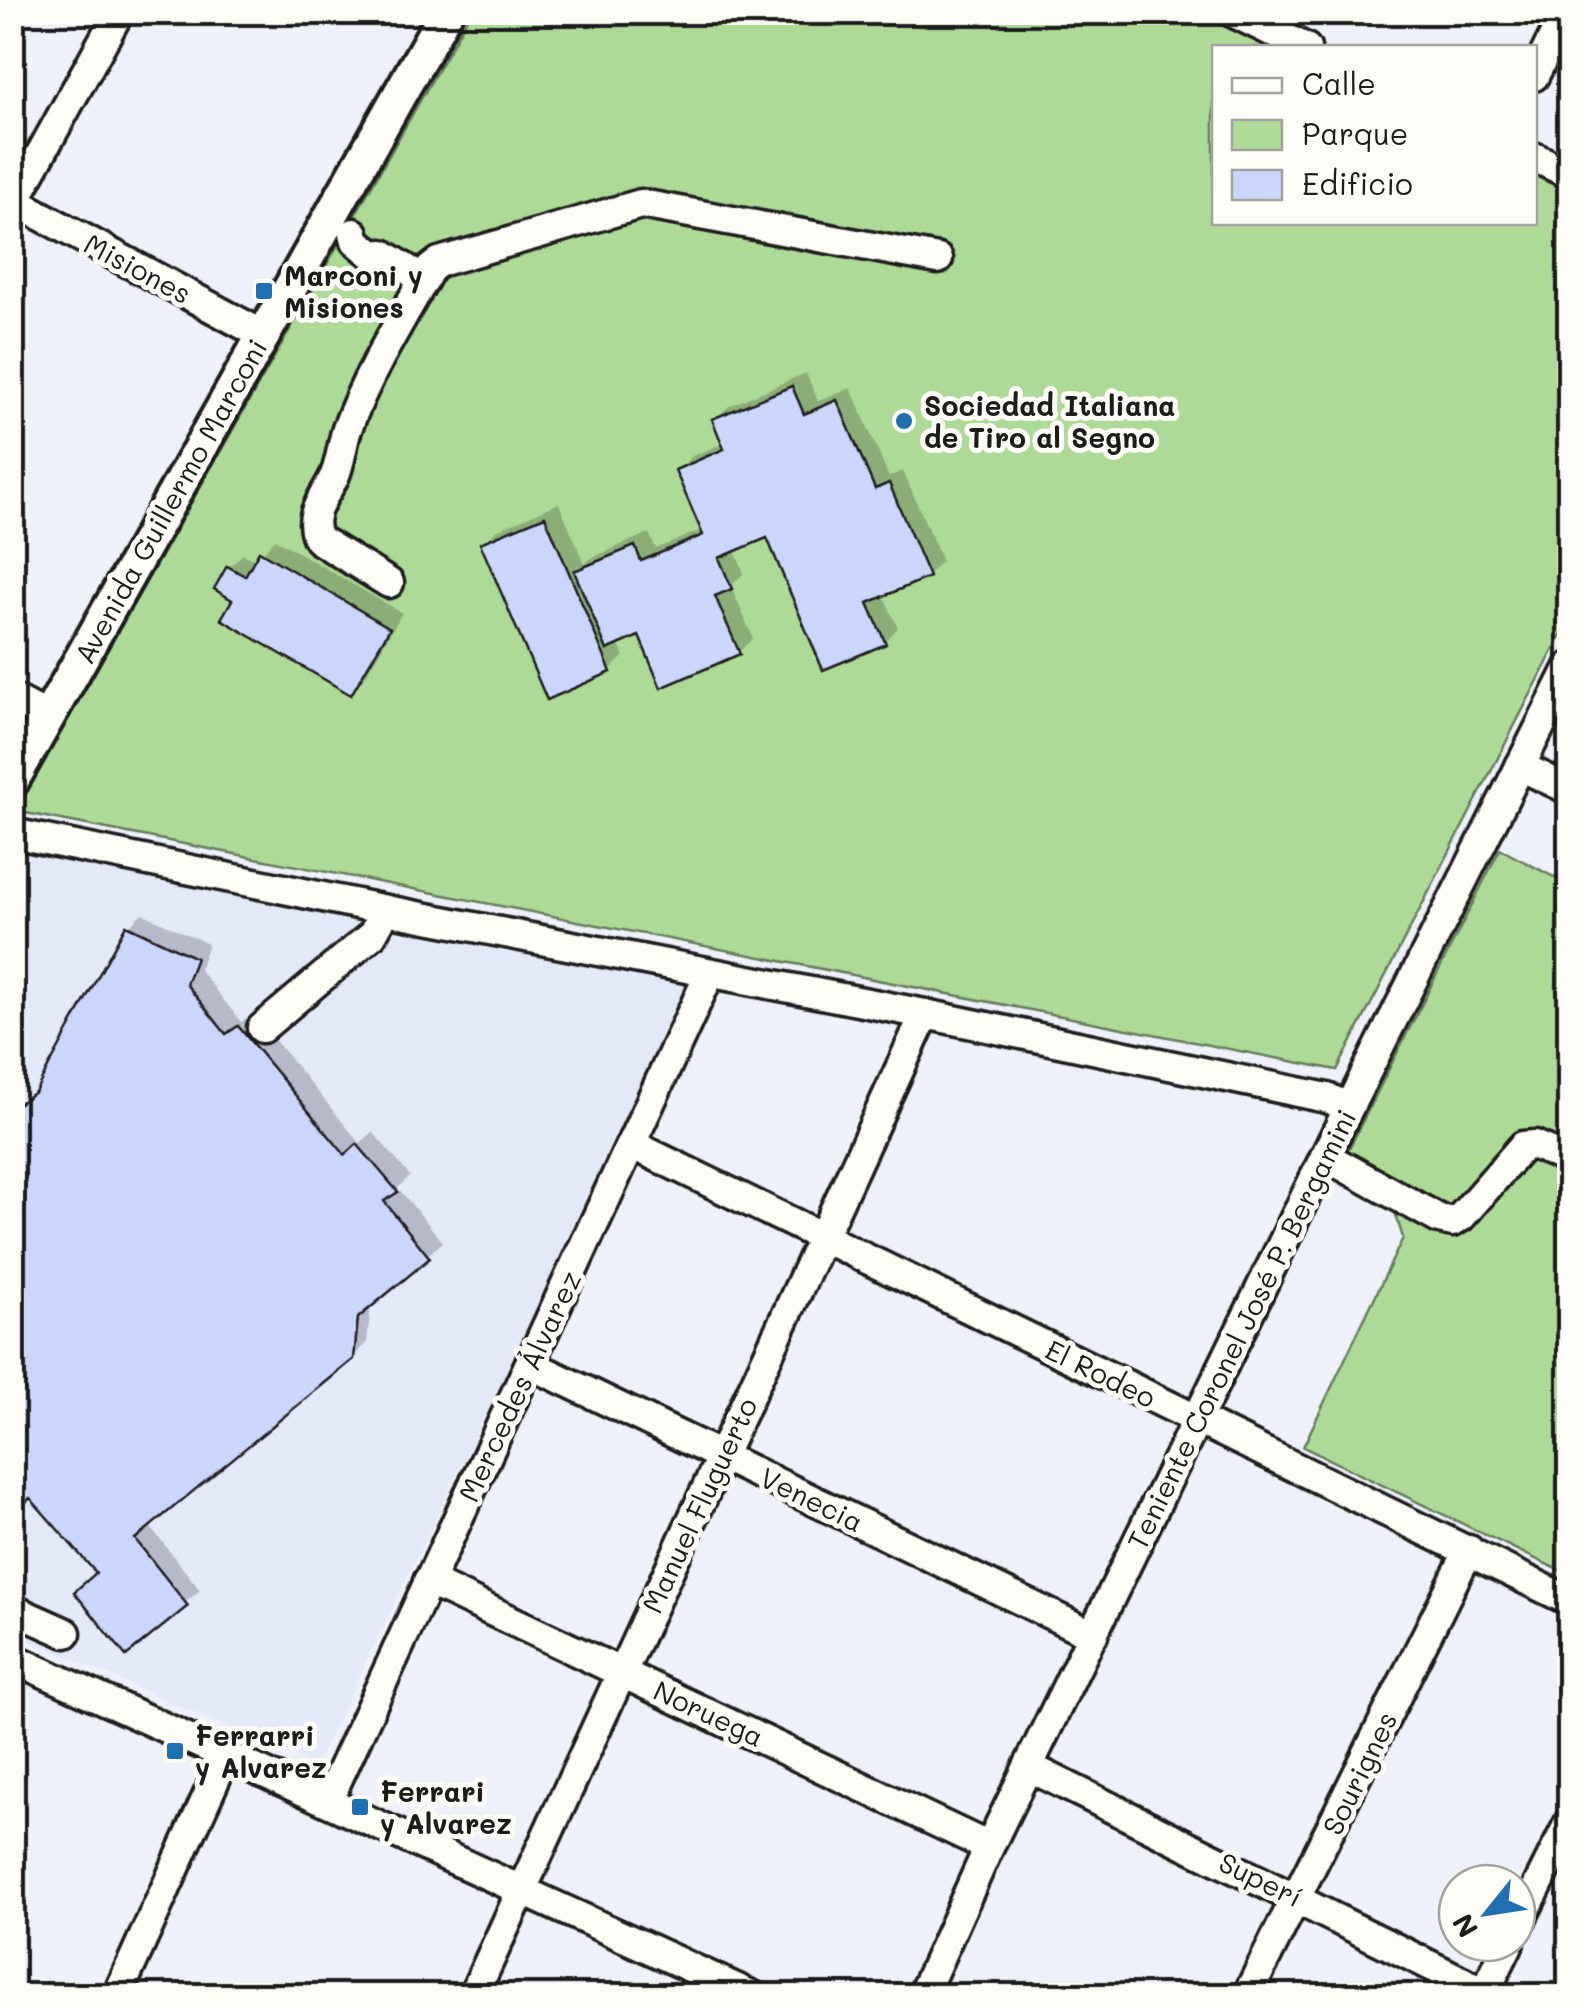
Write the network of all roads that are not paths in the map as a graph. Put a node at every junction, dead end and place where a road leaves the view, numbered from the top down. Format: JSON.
{"nodes":[{"id":1,"x":120,"y":12,"type":"edge"},
{"id":2,"x":446,"y":12,"type":"edge"},
{"id":3,"x":1566,"y":12,"type":"edge"},
{"id":4,"x":1235,"y":13,"type":"edge"},
{"id":5,"x":1300,"y":45,"type":"edge"},
{"id":6,"x":1537,"y":70,"type":"edge"},
{"id":7,"x":1537,"y":158,"type":"edge"},
{"id":8,"x":1570,"y":174,"type":"edge"},
{"id":9,"x":13,"y":202,"type":"edge"},
{"id":10,"x":343,"y":226,"type":"junction"},
{"id":11,"x":938,"y":259,"type":"dead end"},
{"id":12,"x":424,"y":280,"type":"junction"},
{"id":13,"x":263,"y":336,"type":"junction"},
{"id":14,"x":389,"y":583,"type":"dead end"},
{"id":15,"x":1570,"y":667,"type":"edge"},
{"id":16,"x":12,"y":698,"type":"edge"},
{"id":17,"x":48,"y":717,"type":"junction"},
{"id":18,"x":1520,"y":766,"type":"junction"},
{"id":19,"x":12,"y":781,"type":"edge"},
{"id":20,"x":1570,"y":790,"type":"edge"},
{"id":21,"x":12,"y":833,"type":"edge"},
{"id":22,"x":386,"y":910,"type":"junction"},
{"id":23,"x":710,"y":973,"type":"junction"},
{"id":24,"x":925,"y":1014,"type":"junction"},
{"id":25,"x":262,"y":1028,"type":"dead end"},
{"id":26,"x":1349,"y":1107,"type":"junction"},
{"id":27,"x":632,"y":1145,"type":"junction"},
{"id":28,"x":1325,"y":1156,"type":"junction"},
{"id":29,"x":1570,"y":1160,"type":"edge"},
{"id":30,"x":823,"y":1238,"type":"junction"},
{"id":31,"x":530,"y":1364,"type":"junction"},
{"id":32,"x":1196,"y":1420,"type":"junction"},
{"id":33,"x":722,"y":1455,"type":"junction"},
{"id":34,"x":1469,"y":1550,"type":"junction"},
{"id":35,"x":428,"y":1581,"type":"junction"},
{"id":36,"x":1570,"y":1600,"type":"edge"},
{"id":37,"x":12,"y":1609,"type":"edge"},
{"id":38,"x":66,"y":1633,"type":"dead end"},
{"id":39,"x":1093,"y":1635,"type":"junction"},
{"id":40,"x":12,"y":1658,"type":"edge"},
{"id":41,"x":621,"y":1672,"type":"junction"},
{"id":42,"x":227,"y":1754,"type":"junction"},
{"id":43,"x":1029,"y":1766,"type":"junction"},
{"id":44,"x":328,"y":1800,"type":"junction"},
{"id":45,"x":1570,"y":1822,"type":"edge"},
{"id":46,"x":990,"y":1847,"type":"junction"},
{"id":47,"x":521,"y":1888,"type":"junction"},
{"id":48,"x":1537,"y":1888,"type":"edge"},
{"id":49,"x":1298,"y":1897,"type":"junction"},
{"id":50,"x":1500,"y":1963,"type":"edge"},
{"id":51,"x":1487,"y":1994,"type":"edge"},
{"id":52,"x":117,"y":1996,"type":"edge"},
{"id":53,"x":473,"y":1996,"type":"edge"},
{"id":54,"x":753,"y":1996,"type":"edge"},
{"id":55,"x":922,"y":1996,"type":"edge"},
{"id":56,"x":1246,"y":1996,"type":"edge"}],
"edges":[{"from":1,"to":9,"type":"street"},
{"from":2,"to":10,"type":"main road","name":"Avenida Guillermo Marconi"},
{"from":3,"to":6,"type":"street"},
{"from":4,"to":5,"type":"street"},
{"from":7,"to":8,"type":"street"},
{"from":9,"to":13,"type":"street","name":"Misiones"},
{"from":10,"to":12,"type":"street"},
{"from":10,"to":13,"type":"main road","name":"Avenida Guillermo Marconi"},
{"from":11,"to":12,"type":"street"},
{"from":12,"to":14,"type":"street"},
{"from":13,"to":17,"type":"main road","name":"Avenida Guillermo Marconi"},
{"from":15,"to":18,"type":"street","name":"Teniente Coronel José P. Bergamini"},
{"from":16,"to":17,"type":"street"},
{"from":17,"to":19,"type":"main road","name":"Avenida Guillermo Marconi"},
{"from":18,"to":20,"type":"street"},
{"from":18,"to":26,"type":"street","name":"Teniente Coronel José P. Bergamini"},
{"from":21,"to":22,"type":"street"},
{"from":22,"to":23,"type":"street"},
{"from":22,"to":25,"type":"street"},
{"from":23,"to":24,"type":"street"},
{"from":23,"to":27,"type":"street","name":"Mercedes Álvarez"},
{"from":24,"to":26,"type":"street"},
{"from":24,"to":30,"type":"street","name":"Manuel Fluguerto"},
{"from":26,"to":28,"type":"street","name":"Teniente Coronel José P. Bergamini"},
{"from":27,"to":30,"type":"street","name":"El Rodeo"},
{"from":27,"to":31,"type":"street","name":"Mercedes Álvarez"},
{"from":28,"to":29,"type":"street"},
{"from":28,"to":32,"type":"street","name":"Teniente Coronel José P. Bergamini"},
{"from":30,"to":32,"type":"street","name":"El Rodeo"},
{"from":30,"to":33,"type":"street","name":"Manuel Fluguerto"},
{"from":31,"to":33,"type":"street","name":"Venecia"},
{"from":31,"to":35,"type":"street","name":"Mercedes Álvarez"},
{"from":32,"to":34,"type":"street","name":"El Rodeo"},
{"from":32,"to":39,"type":"street","name":"Teniente Coronel José P. Bergamini"},
{"from":33,"to":39,"type":"street","name":"Venecia"},
{"from":33,"to":41,"type":"street","name":"Manuel Fluguerto"},
{"from":34,"to":36,"type":"street","name":"El Rodeo"},
{"from":34,"to":49,"type":"street","name":"Sourignes"},
{"from":35,"to":41,"type":"street","name":"Noruega"},
{"from":35,"to":44,"type":"street","name":"Mercedes Álvarez"},
{"from":37,"to":38,"type":"street"},
{"from":39,"to":43,"type":"street","name":"Teniente Coronel José P. Bergamini"},
{"from":40,"to":42,"type":"street"},
{"from":41,"to":46,"type":"street","name":"Noruega"},
{"from":41,"to":47,"type":"street","name":"Manuel Fluguerto"},
{"from":42,"to":44,"type":"street"},
{"from":42,"to":52,"type":"street"},
{"from":43,"to":46,"type":"street","name":"Teniente Coronel José P. Bergamini"},
{"from":43,"to":49,"type":"street","name":"Superí"},
{"from":44,"to":47,"type":"street"},
{"from":45,"to":48,"type":"street"},
{"from":46,"to":55,"type":"street","name":"Teniente Coronel José P. Bergamini"},
{"from":47,"to":53,"type":"street","name":"Manuel Fluguerto"},
{"from":47,"to":54,"type":"street"},
{"from":49,"to":51,"type":"street","name":"Superí"},
{"from":49,"to":56,"type":"street","name":"Sourignes"},
{"from":50,"to":51,"type":"street"}]}
